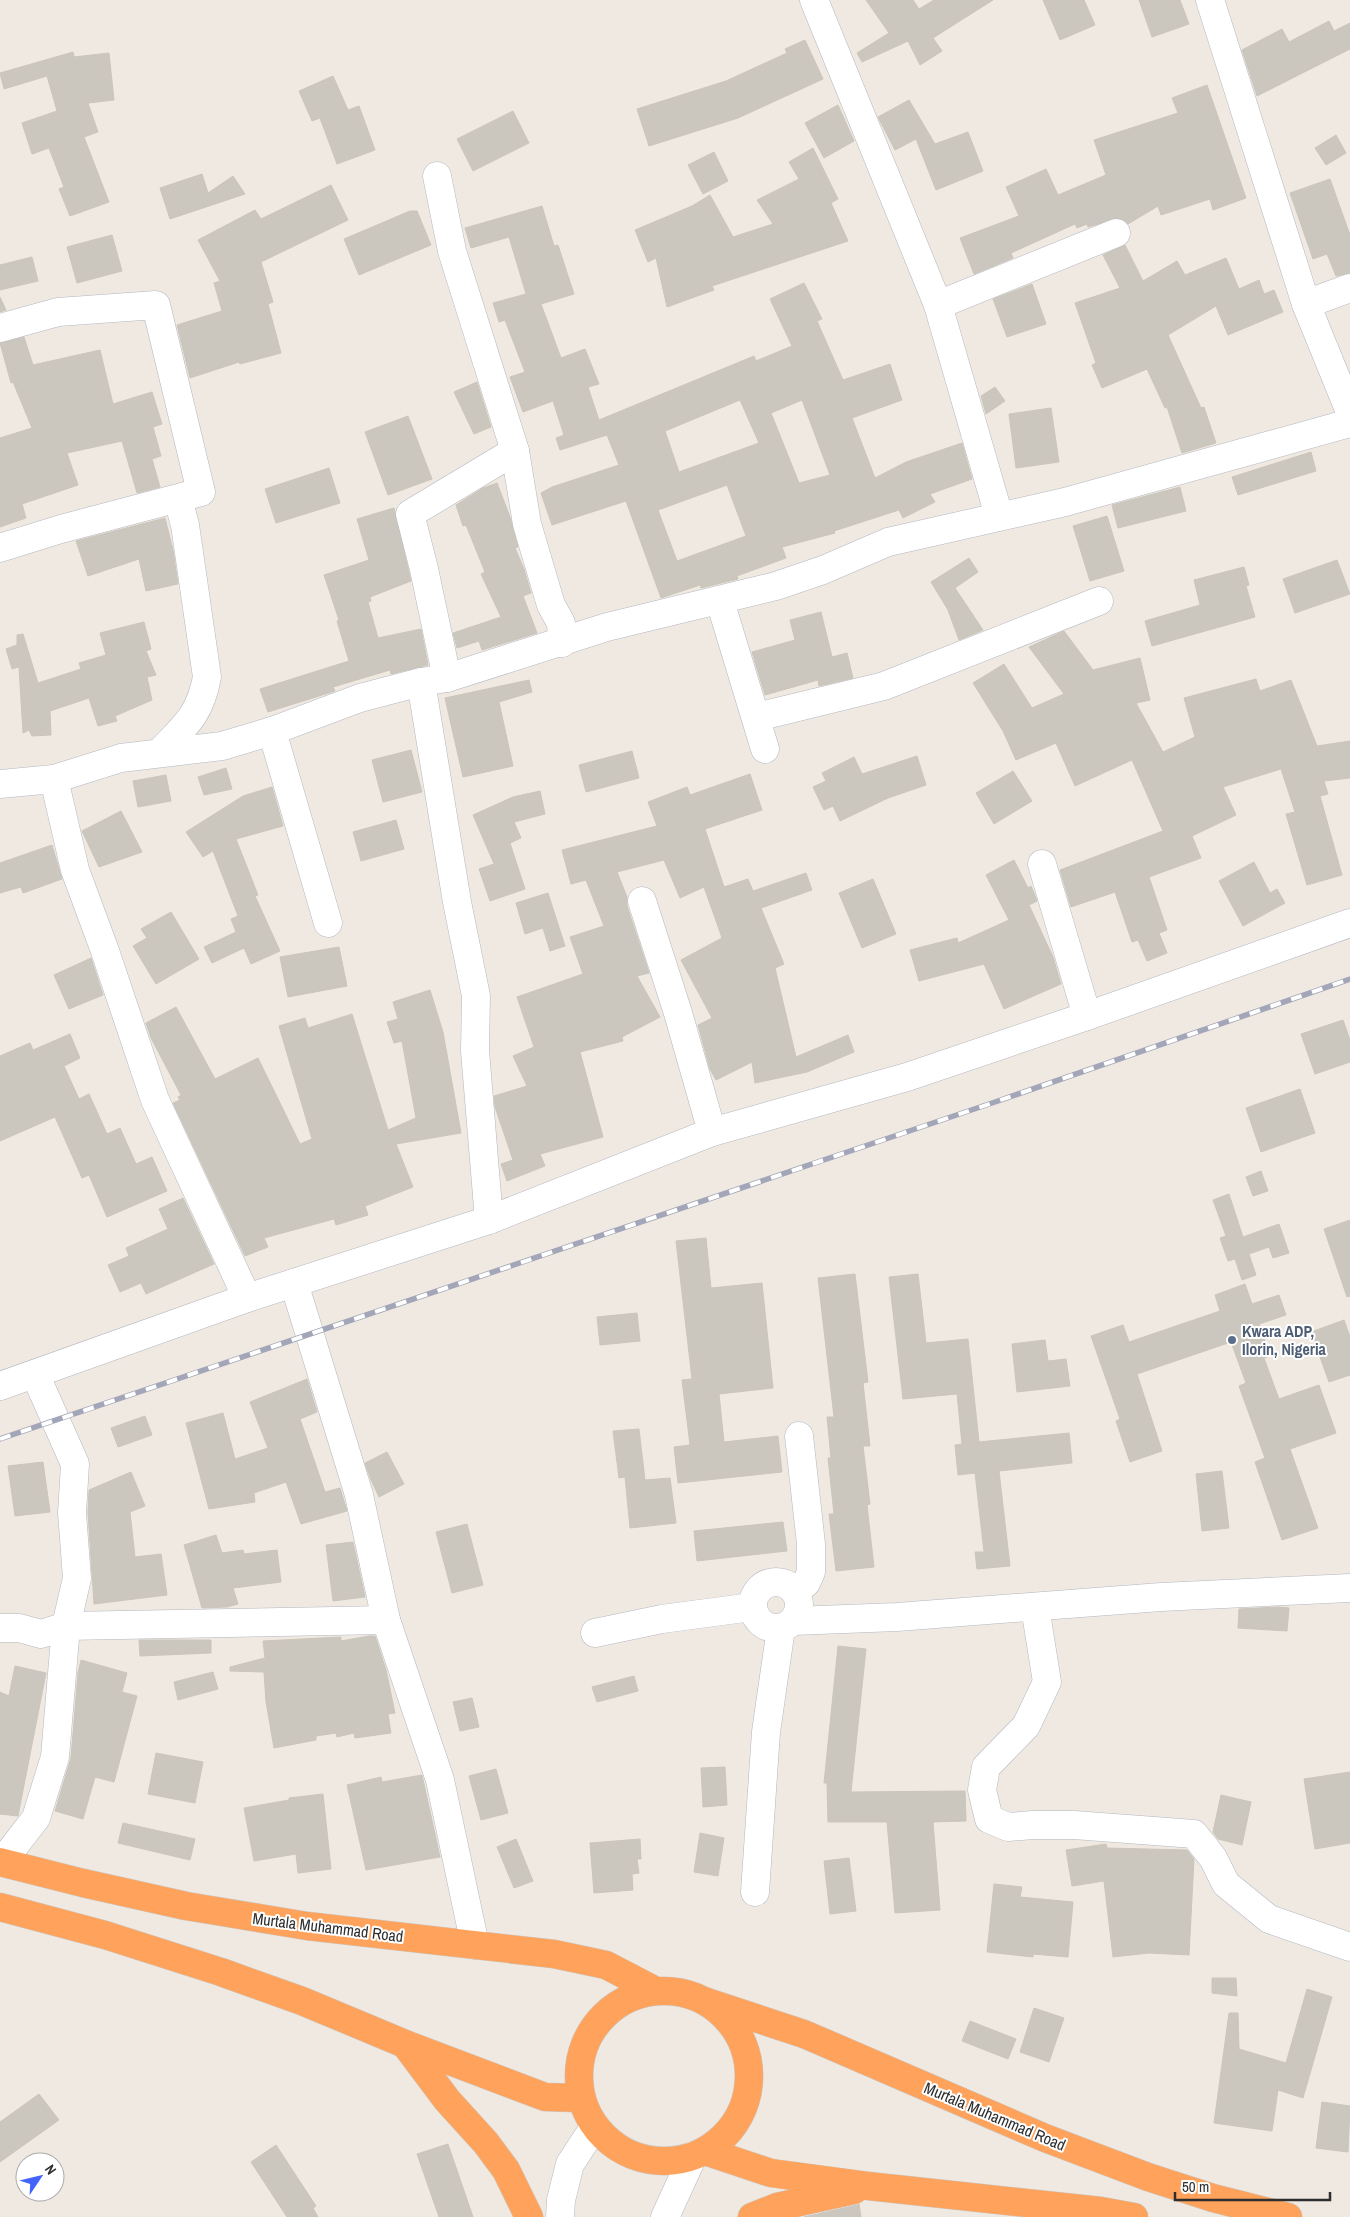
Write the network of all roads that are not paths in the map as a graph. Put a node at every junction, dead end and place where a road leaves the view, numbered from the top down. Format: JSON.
{"nodes":[{"id":1,"x":814,"y":0,"type":"edge"},
{"id":2,"x":1210,"y":0,"type":"edge"},
{"id":3,"x":437,"y":176,"type":"dead end"},
{"id":4,"x":1116,"y":233,"type":"dead end"},
{"id":5,"x":1350,"y":288,"type":"edge"},
{"id":6,"x":1306,"y":304,"type":"junction"},
{"id":7,"x":938,"y":305,"type":"junction"},
{"id":8,"x":0,"y":328,"type":"edge"},
{"id":9,"x":1350,"y":412,"type":"edge"},
{"id":10,"x":1350,"y":422,"type":"edge"},
{"id":11,"x":515,"y":451,"type":"junction"},
{"id":12,"x":178,"y":499,"type":"junction"},
{"id":13,"x":999,"y":516,"type":"junction"},
{"id":14,"x":0,"y":548,"type":"edge"},
{"id":15,"x":720,"y":601,"type":"junction"},
{"id":16,"x":1099,"y":601,"type":"dead end"},
{"id":17,"x":562,"y":643,"type":"junction"},
{"id":18,"x":447,"y":678,"type":"junction"},
{"id":19,"x":421,"y":682,"type":"junction"},
{"id":20,"x":757,"y":718,"type":"junction"},
{"id":21,"x":272,"y":731,"type":"junction"},
{"id":22,"x":765,"y":749,"type":"dead end"},
{"id":23,"x":160,"y":752,"type":"junction"},
{"id":24,"x":54,"y":779,"type":"junction"},
{"id":25,"x":0,"y":784,"type":"edge"},
{"id":26,"x":1042,"y":864,"type":"dead end"},
{"id":27,"x":642,"y":901,"type":"dead end"},
{"id":28,"x":328,"y":923,"type":"dead end"},
{"id":29,"x":1350,"y":923,"type":"edge"},
{"id":30,"x":1087,"y":1016,"type":"junction"},
{"id":31,"x":712,"y":1132,"type":"junction"},
{"id":32,"x":489,"y":1220,"type":"junction"},
{"id":33,"x":294,"y":1283,"type":"junction"},
{"id":34,"x":247,"y":1298,"type":"junction"},
{"id":35,"x":35,"y":1374,"type":"junction"},
{"id":36,"x":0,"y":1386,"type":"edge"},
{"id":37,"x":799,"y":1436,"type":"dead end"},
{"id":38,"x":1350,"y":1588,"type":"edge"},
{"id":39,"x":795,"y":1592,"type":"junction"},
{"id":40,"x":752,"y":1607,"type":"junction"},
{"id":41,"x":1034,"y":1607,"type":"junction"},
{"id":42,"x":386,"y":1620,"type":"junction"},
{"id":43,"x":787,"y":1625,"type":"junction"},
{"id":44,"x":66,"y":1626,"type":"junction"},
{"id":45,"x":0,"y":1628,"type":"edge"},
{"id":46,"x":595,"y":1633,"type":"dead end"},
{"id":47,"x":1,"y":1862,"type":"edge"},
{"id":48,"x":755,"y":1892,"type":"dead end"},
{"id":49,"x":0,"y":1906,"type":"edge"},
{"id":50,"x":475,"y":1945,"type":"junction"},
{"id":51,"x":1350,"y":1947,"type":"edge"},
{"id":52,"x":654,"y":1990,"type":"junction"},
{"id":53,"x":707,"y":2002,"type":"junction"},
{"id":54,"x":404,"y":2044,"type":"junction"},
{"id":55,"x":579,"y":2098,"type":"junction"},
{"id":56,"x":595,"y":2126,"type":"junction"},
{"id":57,"x":699,"y":2154,"type":"junction"},
{"id":58,"x":868,"y":2186,"type":"junction"},
{"id":59,"x":1001,"y":2208,"type":"edge"},
{"id":60,"x":529,"y":2217,"type":"edge"},
{"id":61,"x":560,"y":2217,"type":"edge"},
{"id":62,"x":665,"y":2217,"type":"edge"},
{"id":63,"x":752,"y":2217,"type":"edge"},
{"id":64,"x":1134,"y":2217,"type":"edge"},
{"id":65,"x":1288,"y":2217,"type":"edge"}],
"edges":[{"from":1,"to":7,"type":"street"},
{"from":2,"to":6,"type":"street"},
{"from":3,"to":11,"type":"street"},
{"from":4,"to":7,"type":"street"},
{"from":5,"to":6,"type":"street"},
{"from":6,"to":9,"type":"street"},
{"from":7,"to":13,"type":"street"},
{"from":8,"to":12,"type":"street"},
{"from":10,"to":13,"type":"street"},
{"from":11,"to":17,"type":"street"},
{"from":11,"to":18,"type":"street"},
{"from":12,"to":14,"type":"street"},
{"from":12,"to":23,"type":"street"},
{"from":13,"to":15,"type":"street"},
{"from":15,"to":17,"type":"street"},
{"from":15,"to":20,"type":"street"},
{"from":16,"to":20,"type":"street"},
{"from":17,"to":18,"type":"street"},
{"from":18,"to":19,"type":"street"},
{"from":19,"to":21,"type":"street"},
{"from":19,"to":32,"type":"street"},
{"from":20,"to":22,"type":"street"},
{"from":21,"to":23,"type":"street"},
{"from":21,"to":28,"type":"street"},
{"from":23,"to":24,"type":"street"},
{"from":24,"to":25,"type":"street"},
{"from":24,"to":34,"type":"street"},
{"from":26,"to":30,"type":"street"},
{"from":27,"to":31,"type":"street"},
{"from":29,"to":30,"type":"street"},
{"from":30,"to":31,"type":"street"},
{"from":31,"to":32,"type":"street"},
{"from":32,"to":33,"type":"street"},
{"from":33,"to":34,"type":"street"},
{"from":33,"to":42,"type":"street"},
{"from":34,"to":35,"type":"street"},
{"from":35,"to":36,"type":"street"},
{"from":35,"to":44,"type":"street"},
{"from":37,"to":39,"type":"street"},
{"from":38,"to":41,"type":"street"},
{"from":39,"to":40,"type":"street"},
{"from":39,"to":43,"type":"street"},
{"from":40,"to":43,"type":"street"},
{"from":40,"to":46,"type":"street"},
{"from":41,"to":43,"type":"street"},
{"from":41,"to":51,"type":"street"},
{"from":42,"to":44,"type":"street"},
{"from":42,"to":50,"type":"street"},
{"from":43,"to":48,"type":"street"},
{"from":44,"to":45,"type":"street"},
{"from":44,"to":47,"type":"street"},
{"from":47,"to":50,"type":"highway","name":"Murtala Muhammad Road"},
{"from":49,"to":54,"type":"highway"},
{"from":50,"to":52,"type":"highway","name":"Murtala Muhammad Road"},
{"from":52,"to":53,"type":"highway"},
{"from":52,"to":55,"type":"highway"},
{"from":53,"to":57,"type":"highway"},
{"from":53,"to":65,"type":"highway","name":"Murtala Muhammad Road"},
{"from":54,"to":55,"type":"highway"},
{"from":54,"to":60,"type":"highway"},
{"from":55,"to":56,"type":"highway"},
{"from":56,"to":57,"type":"highway"},
{"from":56,"to":61,"type":"street"},
{"from":57,"to":58,"type":"highway"},
{"from":57,"to":62,"type":"street"},
{"from":58,"to":59,"type":"highway"},
{"from":58,"to":63,"type":"highway"},
{"from":59,"to":64,"type":"highway"}]}
